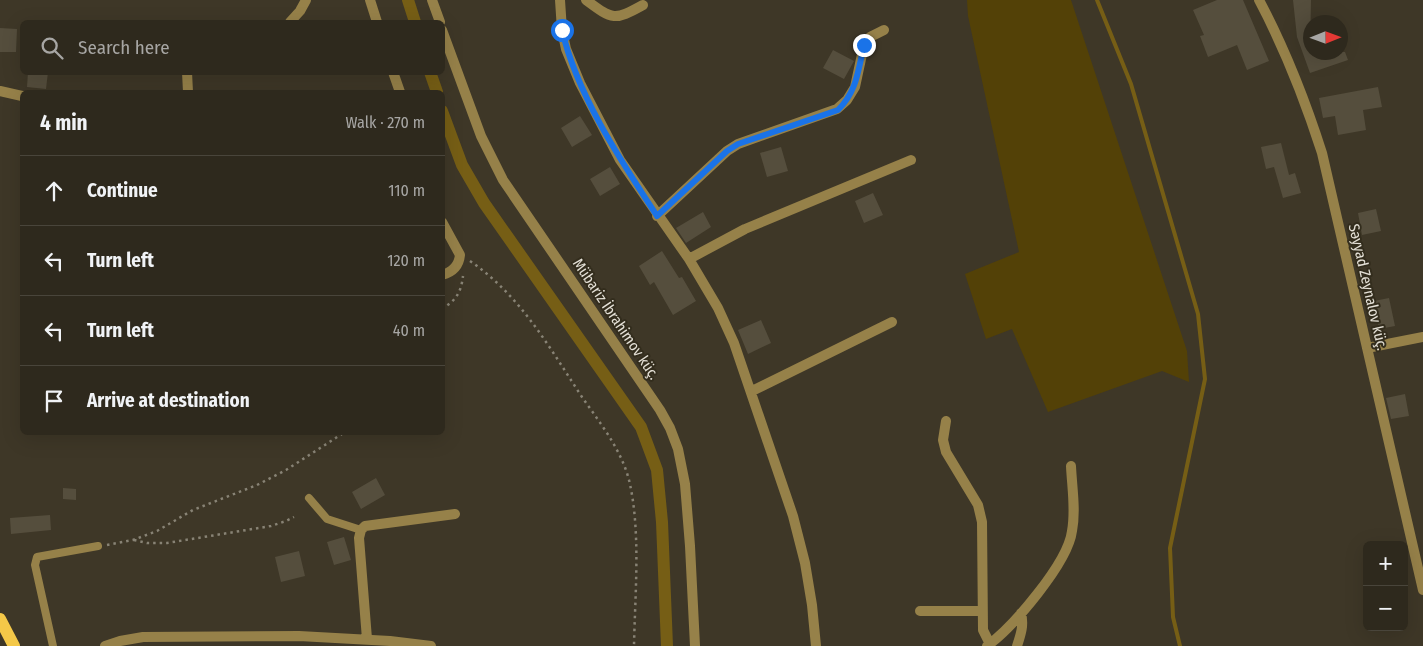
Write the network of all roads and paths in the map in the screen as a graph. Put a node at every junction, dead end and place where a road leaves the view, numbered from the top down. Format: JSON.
{"nodes":[{"id":1,"x":306,"y":0,"type":"edge"},
{"id":2,"x":370,"y":0,"type":"edge"},
{"id":3,"x":432,"y":0,"type":"edge"},
{"id":4,"x":560,"y":0,"type":"edge"},
{"id":5,"x":586,"y":0,"type":"edge"},
{"id":6,"x":1259,"y":0,"type":"edge"},
{"id":7,"x":643,"y":5,"type":"dead end"},
{"id":8,"x":292,"y":20,"type":"edge"},
{"id":9,"x":376,"y":20,"type":"edge"},
{"id":10,"x":439,"y":20,"type":"edge"},
{"id":11,"x":884,"y":30,"type":"dead end"},
{"id":12,"x":445,"y":38,"type":"edge"},
{"id":13,"x":187,"y":75,"type":"edge"},
{"id":14,"x":394,"y":75,"type":"edge"},
{"id":15,"x":188,"y":90,"type":"edge"},
{"id":16,"x":399,"y":90,"type":"edge"},
{"id":17,"x":0,"y":91,"type":"edge"},
{"id":18,"x":20,"y":96,"type":"edge"},
{"id":19,"x":911,"y":160,"type":"dead end"},
{"id":20,"x":657,"y":216,"type":"junction"},
{"id":21,"x":445,"y":228,"type":"edge"},
{"id":22,"x":460,"y":255,"type":"junction"},
{"id":23,"x":689,"y":259,"type":"junction"},
{"id":24,"x":445,"y":273,"type":"edge"},
{"id":25,"x":445,"y":307,"type":"edge"},
{"id":26,"x":892,"y":322,"type":"dead end"},
{"id":27,"x":1423,"y":336,"type":"edge"},
{"id":28,"x":1367,"y":348,"type":"junction"},
{"id":29,"x":752,"y":391,"type":"junction"},
{"id":30,"x":946,"y":421,"type":"dead end"},
{"id":31,"x":340,"y":435,"type":"edge"},
{"id":32,"x":1071,"y":466,"type":"dead end"},
{"id":33,"x":309,"y":498,"type":"dead end"},
{"id":34,"x":455,"y":514,"type":"dead end"},
{"id":35,"x":294,"y":517,"type":"dead end"},
{"id":36,"x":361,"y":530,"type":"junction"},
{"id":37,"x":133,"y":540,"type":"junction"},
{"id":38,"x":98,"y":546,"type":"joint"},
{"id":39,"x":1423,"y":590,"type":"edge"},
{"id":40,"x":920,"y":611,"type":"dead end"},
{"id":41,"x":982,"y":611,"type":"junction"},
{"id":42,"x":1021,"y":613,"type":"junction"},
{"id":43,"x":0,"y":619,"type":"edge"},
{"id":44,"x":367,"y":639,"type":"junction"},
{"id":45,"x":988,"y":645,"type":"edge"},
{"id":46,"x":14,"y":646,"type":"edge"},
{"id":47,"x":53,"y":646,"type":"edge"},
{"id":48,"x":105,"y":646,"type":"edge"},
{"id":49,"x":431,"y":646,"type":"edge"},
{"id":50,"x":634,"y":646,"type":"edge"},
{"id":51,"x":695,"y":646,"type":"edge"},
{"id":52,"x":816,"y":646,"type":"edge"},
{"id":53,"x":1017,"y":646,"type":"edge"}],
"edges":[{"from":1,"to":8,"type":"street"},
{"from":2,"to":9,"type":"street"},
{"from":3,"to":10,"type":"street"},
{"from":4,"to":20,"type":"street"},
{"from":5,"to":7,"type":"street"},
{"from":6,"to":28,"type":"street","name":"Səyyad Zeynalov küç."},
{"from":11,"to":20,"type":"street"},
{"from":12,"to":51,"type":"street","name":"Mübariz İbrahimov küç."},
{"from":13,"to":15,"type":"street"},
{"from":14,"to":16,"type":"street"},
{"from":17,"to":18,"type":"street"},
{"from":19,"to":23,"type":"street"},
{"from":20,"to":23,"type":"street"},
{"from":21,"to":22,"type":"street"},
{"from":22,"to":24,"type":"street"},
{"from":22,"to":25,"type":"path"},
{"from":22,"to":50,"type":"path"},
{"from":23,"to":29,"type":"street"},
{"from":26,"to":29,"type":"street"},
{"from":27,"to":28,"type":"street"},
{"from":28,"to":39,"type":"street","name":"Səyyad Zeynalov küç."},
{"from":29,"to":52,"type":"street"},
{"from":30,"to":41,"type":"street"},
{"from":31,"to":37,"type":"path"},
{"from":32,"to":42,"type":"street"},
{"from":33,"to":36,"type":"lane"},
{"from":34,"to":36,"type":"street"},
{"from":35,"to":37,"type":"path"},
{"from":36,"to":44,"type":"street"},
{"from":37,"to":38,"type":"path"},
{"from":38,"to":47,"type":"lane"},
{"from":40,"to":41,"type":"street"},
{"from":41,"to":45,"type":"street"},
{"from":42,"to":45,"type":"street"},
{"from":42,"to":53,"type":"street"},
{"from":43,"to":46,"type":"main road"},
{"from":44,"to":48,"type":"street"},
{"from":44,"to":49,"type":"street"}]}
